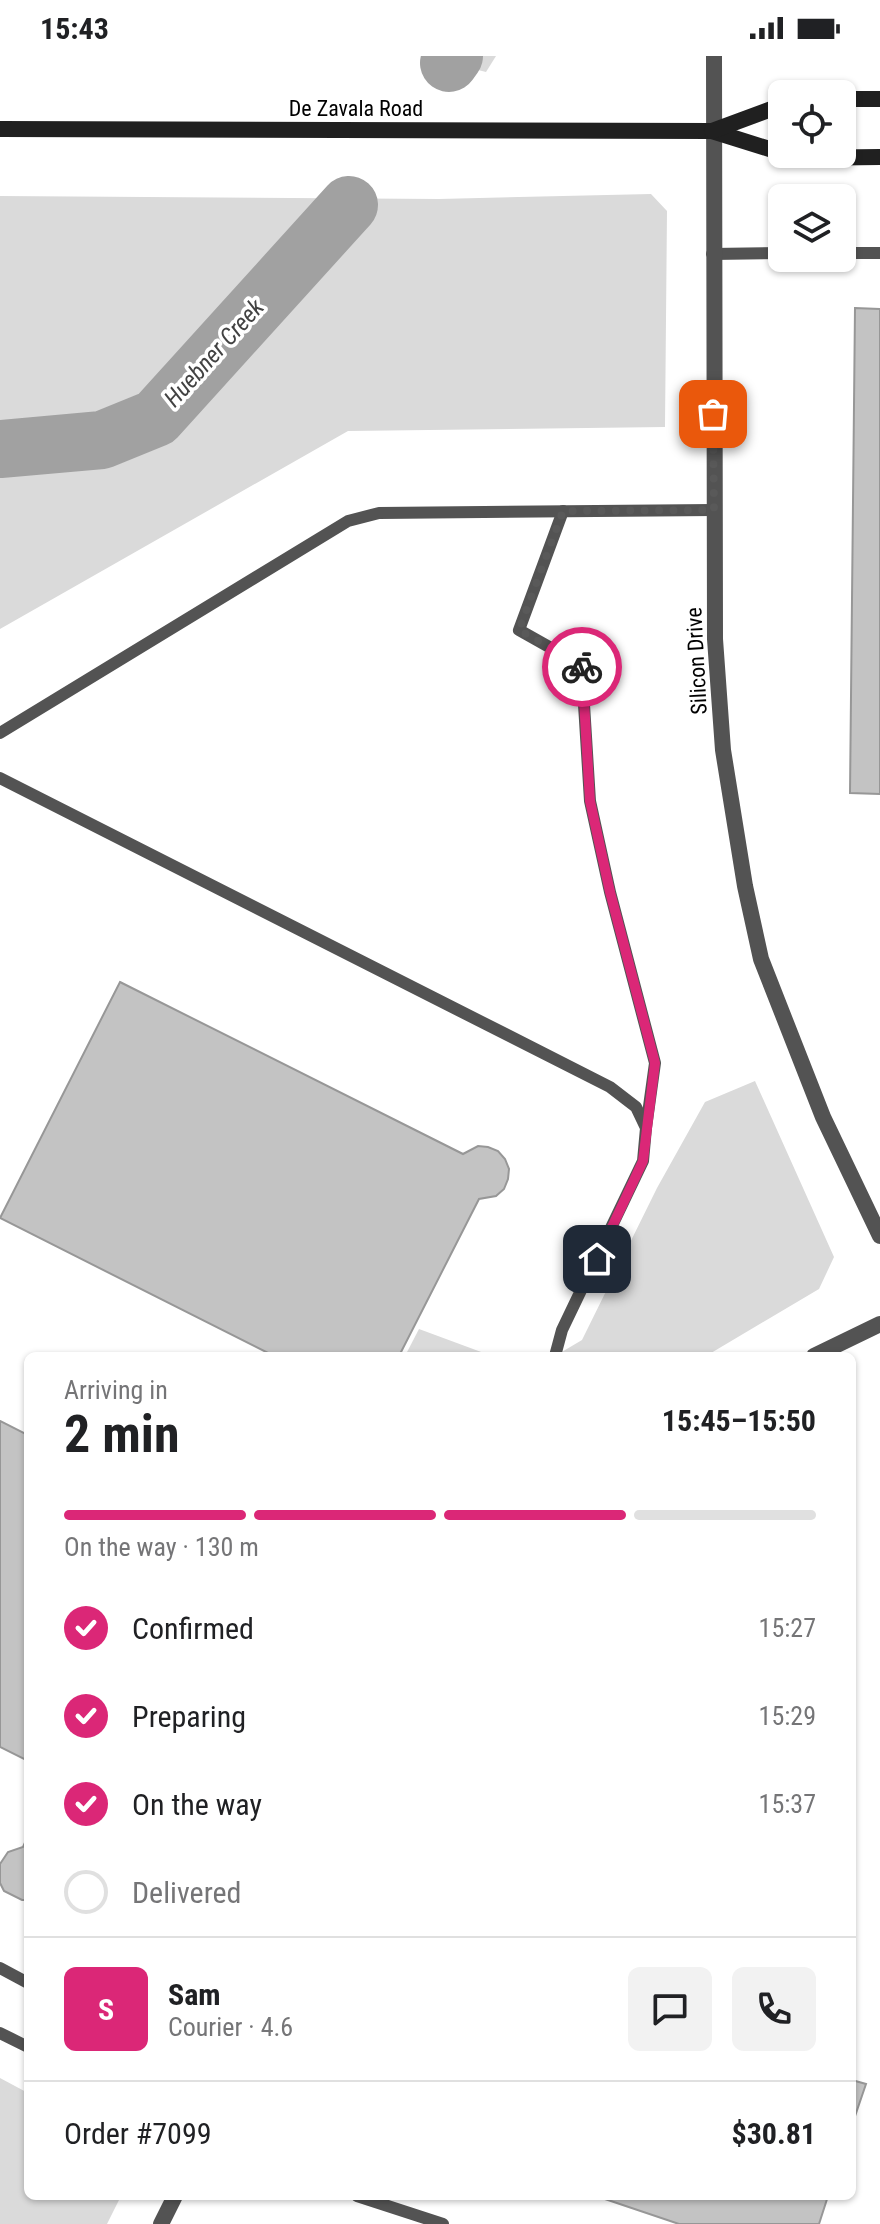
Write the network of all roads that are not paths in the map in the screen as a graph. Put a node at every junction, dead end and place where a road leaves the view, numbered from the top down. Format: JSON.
{"nodes":[{"id":1,"x":714,"y":56,"type":"edge"},
{"id":2,"x":856,"y":99,"type":"edge"},
{"id":3,"x":880,"y":99,"type":"edge"},
{"id":4,"x":768,"y":110,"type":"edge"},
{"id":5,"x":0,"y":129,"type":"edge"},
{"id":6,"x":712,"y":131,"type":"junction"},
{"id":7,"x":768,"y":149,"type":"edge"},
{"id":8,"x":856,"y":157,"type":"edge"},
{"id":9,"x":880,"y":157,"type":"edge"},
{"id":10,"x":768,"y":253,"type":"edge"},
{"id":11,"x":856,"y":253,"type":"edge"},
{"id":12,"x":880,"y":253,"type":"edge"},
{"id":13,"x":712,"y":254,"type":"junction"},
{"id":14,"x":714,"y":510,"type":"junction"},
{"id":15,"x":563,"y":511,"type":"junction"},
{"id":16,"x":0,"y":733,"type":"edge"},
{"id":17,"x":0,"y":778,"type":"edge"},
{"id":18,"x":646,"y":1128,"type":"junction"},
{"id":19,"x":880,"y":1236,"type":"edge"},
{"id":20,"x":880,"y":1324,"type":"edge"},
{"id":21,"x":556,"y":1352,"type":"edge"},
{"id":22,"x":822,"y":1352,"type":"edge"},
{"id":23,"x":0,"y":1968,"type":"edge"},
{"id":24,"x":24,"y":1981,"type":"edge"},
{"id":25,"x":0,"y":2033,"type":"edge"},
{"id":26,"x":24,"y":2045,"type":"edge"},
{"id":27,"x":173,"y":2200,"type":"edge"},
{"id":28,"x":369,"y":2200,"type":"edge"},
{"id":29,"x":161,"y":2224,"type":"edge"},
{"id":30,"x":443,"y":2224,"type":"edge"}],
"edges":[{"from":1,"to":6,"type":"street","name":"Silicon Drive"},
{"from":2,"to":3,"type":"main road"},
{"from":4,"to":6,"type":"main road","name":"De Zavala Road"},
{"from":5,"to":6,"type":"main road","name":"De Zavala Road"},
{"from":6,"to":7,"type":"main road","name":"De Zavala Road"},
{"from":6,"to":13,"type":"street","name":"Silicon Drive"},
{"from":8,"to":9,"type":"main road","name":"De Zavala Road"},
{"from":10,"to":13,"type":"lane"},
{"from":11,"to":12,"type":"lane"},
{"from":13,"to":14,"type":"street","name":"Silicon Drive"},
{"from":14,"to":15,"type":"lane"},
{"from":14,"to":19,"type":"street","name":"Silicon Drive"},
{"from":15,"to":16,"type":"lane"},
{"from":15,"to":18,"type":"lane"},
{"from":17,"to":18,"type":"lane"},
{"from":18,"to":21,"type":"lane"},
{"from":20,"to":22,"type":"street"},
{"from":23,"to":24,"type":"lane"},
{"from":25,"to":26,"type":"lane"},
{"from":27,"to":29,"type":"street"},
{"from":28,"to":30,"type":"lane"}]}
